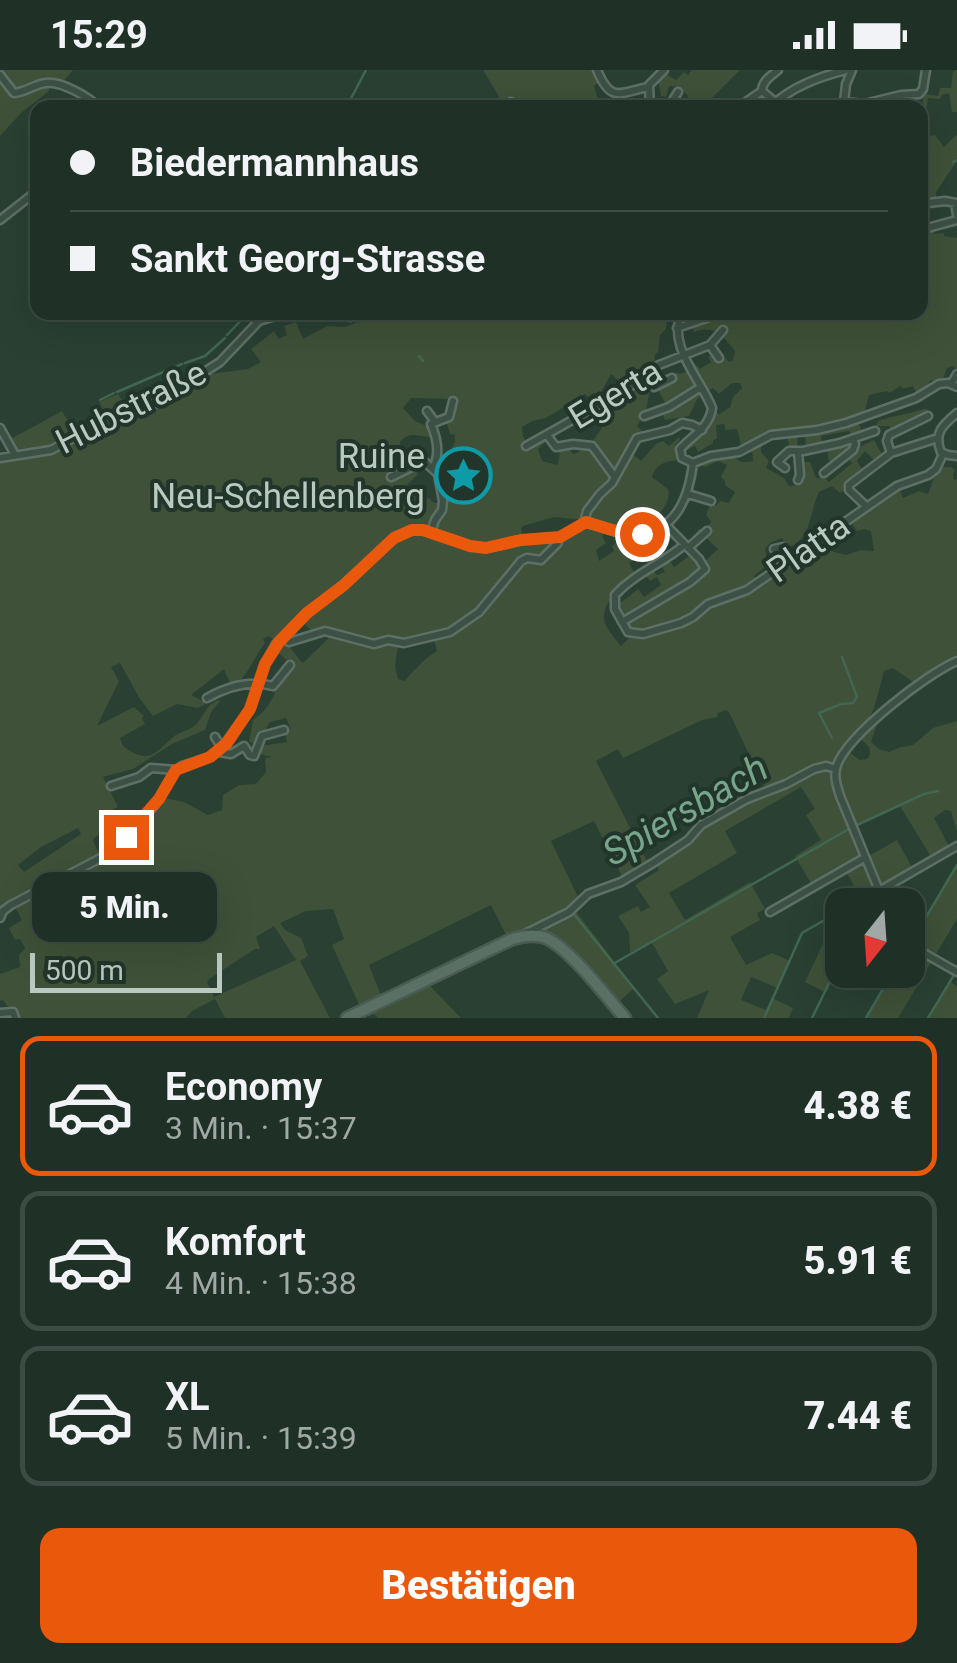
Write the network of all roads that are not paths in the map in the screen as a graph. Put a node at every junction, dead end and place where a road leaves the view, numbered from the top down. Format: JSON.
{"nodes":[{"id":1,"x":607,"y":70,"type":"edge"},
{"id":2,"x":664,"y":70,"type":"edge"},
{"id":3,"x":778,"y":70,"type":"edge"},
{"id":4,"x":849,"y":70,"type":"edge"},
{"id":5,"x":926,"y":70,"type":"edge"},
{"id":6,"x":598,"y":73,"type":"edge"},
{"id":7,"x":1,"y":77,"type":"edge"},
{"id":8,"x":649,"y":87,"type":"junction"},
{"id":9,"x":762,"y":91,"type":"junction"},
{"id":10,"x":678,"y":92,"type":"dead end"},
{"id":11,"x":90,"y":100,"type":"edge"},
{"id":12,"x":650,"y":100,"type":"edge"},
{"id":13,"x":673,"y":100,"type":"edge"},
{"id":14,"x":748,"y":100,"type":"edge"},
{"id":15,"x":768,"y":100,"type":"edge"},
{"id":16,"x":780,"y":100,"type":"edge"},
{"id":17,"x":850,"y":100,"type":"edge"},
{"id":18,"x":880,"y":100,"type":"edge"},
{"id":19,"x":30,"y":196,"type":"edge"},
{"id":20,"x":928,"y":203,"type":"edge"},
{"id":21,"x":956,"y":203,"type":"edge"},
{"id":22,"x":957,"y":217,"type":"edge"},
{"id":23,"x":0,"y":220,"type":"edge"},
{"id":24,"x":928,"y":227,"type":"edge"},
{"id":25,"x":260,"y":320,"type":"edge"},
{"id":26,"x":680,"y":320,"type":"edge"},
{"id":27,"x":700,"y":320,"type":"edge"},
{"id":28,"x":677,"y":328,"type":"junction"},
{"id":29,"x":724,"y":330,"type":"dead end"},
{"id":30,"x":710,"y":345,"type":"junction"},
{"id":31,"x":684,"y":354,"type":"junction"},
{"id":32,"x":719,"y":358,"type":"dead end"},
{"id":33,"x":957,"y":374,"type":"edge"},
{"id":34,"x":642,"y":376,"type":"junction"},
{"id":35,"x":672,"y":378,"type":"dead end"},
{"id":36,"x":701,"y":387,"type":"junction"},
{"id":37,"x":955,"y":389,"type":"edge"},
{"id":38,"x":453,"y":401,"type":"dead end"},
{"id":39,"x":427,"y":411,"type":"dead end"},
{"id":40,"x":957,"y":412,"type":"edge"},
{"id":41,"x":644,"y":416,"type":"dead end"},
{"id":42,"x":928,"y":416,"type":"dead end"},
{"id":43,"x":434,"y":422,"type":"junction"},
{"id":44,"x":0,"y":428,"type":"edge"},
{"id":45,"x":702,"y":430,"type":"junction"},
{"id":46,"x":875,"y":431,"type":"dead end"},
{"id":47,"x":785,"y":434,"type":"junction"},
{"id":48,"x":547,"y":435,"type":"junction"},
{"id":49,"x":938,"y":438,"type":"junction"},
{"id":50,"x":853,"y":439,"type":"junction"},
{"id":51,"x":526,"y":446,"type":"dead end"},
{"id":52,"x":794,"y":452,"type":"junction"},
{"id":53,"x":891,"y":452,"type":"junction"},
{"id":54,"x":943,"y":454,"type":"junction"},
{"id":55,"x":15,"y":455,"type":"junction"},
{"id":56,"x":957,"y":456,"type":"edge"},
{"id":57,"x":0,"y":458,"type":"edge"},
{"id":58,"x":694,"y":464,"type":"junction"},
{"id":59,"x":433,"y":468,"type":"junction"},
{"id":60,"x":785,"y":468,"type":"dead end"},
{"id":61,"x":824,"y":473,"type":"dead end"},
{"id":62,"x":392,"y":477,"type":"dead end"},
{"id":63,"x":614,"y":477,"type":"junction"},
{"id":64,"x":798,"y":480,"type":"dead end"},
{"id":65,"x":688,"y":494,"type":"junction"},
{"id":66,"x":711,"y":501,"type":"dead end"},
{"id":67,"x":867,"y":507,"type":"junction"},
{"id":68,"x":584,"y":522,"type":"junction"},
{"id":69,"x":666,"y":524,"type":"junction"},
{"id":70,"x":707,"y":530,"type":"dead end"},
{"id":71,"x":431,"y":532,"type":"junction"},
{"id":72,"x":560,"y":537,"type":"junction"},
{"id":73,"x":686,"y":546,"type":"junction"},
{"id":74,"x":774,"y":550,"type":"dead end"},
{"id":75,"x":790,"y":561,"type":"junction"},
{"id":76,"x":622,"y":622,"type":"junction"},
{"id":77,"x":282,"y":638,"type":"junction"},
{"id":78,"x":957,"y":660,"type":"edge"},
{"id":79,"x":290,"y":665,"type":"dead end"},
{"id":80,"x":259,"y":682,"type":"junction"},
{"id":81,"x":208,"y":698,"type":"dead end"},
{"id":82,"x":284,"y":730,"type":"dead end"},
{"id":83,"x":215,"y":737,"type":"dead end"},
{"id":84,"x":221,"y":750,"type":"junction"},
{"id":85,"x":836,"y":769,"type":"junction"},
{"id":86,"x":176,"y":770,"type":"junction"},
{"id":87,"x":111,"y":786,"type":"dead end"},
{"id":88,"x":957,"y":846,"type":"edge"},
{"id":89,"x":864,"y":858,"type":"junction"},
{"id":90,"x":877,"y":888,"type":"edge"},
{"id":91,"x":886,"y":888,"type":"edge"},
{"id":92,"x":770,"y":912,"type":"dead end"},
{"id":93,"x":0,"y":918,"type":"edge"},
{"id":94,"x":538,"y":931,"type":"junction"},
{"id":95,"x":925,"y":954,"type":"edge"},
{"id":96,"x":956,"y":971,"type":"edge"},
{"id":97,"x":0,"y":1014,"type":"edge"},
{"id":98,"x":15,"y":1018,"type":"edge"},
{"id":99,"x":347,"y":1018,"type":"edge"},
{"id":100,"x":624,"y":1018,"type":"edge"}],
"edges":[{"from":1,"to":6,"type":"street"},
{"from":2,"to":8,"type":"street"},
{"from":3,"to":9,"type":"street"},
{"from":4,"to":16,"type":"street"},
{"from":4,"to":17,"type":"street"},
{"from":5,"to":18,"type":"street"},
{"from":6,"to":8,"type":"street"},
{"from":7,"to":11,"type":"street"},
{"from":8,"to":12,"type":"street"},
{"from":9,"to":14,"type":"street"},
{"from":9,"to":15,"type":"street"},
{"from":10,"to":13,"type":"street"},
{"from":19,"to":23,"type":"street"},
{"from":20,"to":21,"type":"street"},
{"from":21,"to":22,"type":"street"},
{"from":22,"to":24,"type":"street"},
{"from":25,"to":55,"type":"street","name":"Hubstraße"},
{"from":26,"to":28,"type":"street"},
{"from":27,"to":28,"type":"street"},
{"from":28,"to":31,"type":"street"},
{"from":29,"to":30,"type":"street"},
{"from":30,"to":31,"type":"street","name":"Egerta"},
{"from":30,"to":32,"type":"street"},
{"from":31,"to":34,"type":"street","name":"Egerta"},
{"from":31,"to":36,"type":"street"},
{"from":33,"to":37,"type":"street"},
{"from":34,"to":35,"type":"street"},
{"from":34,"to":48,"type":"street","name":"Egerta"},
{"from":36,"to":41,"type":"street"},
{"from":36,"to":45,"type":"street"},
{"from":37,"to":47,"type":"street"},
{"from":38,"to":43,"type":"street"},
{"from":39,"to":43,"type":"street"},
{"from":40,"to":49,"type":"street"},
{"from":42,"to":53,"type":"street"},
{"from":43,"to":59,"type":"street"},
{"from":44,"to":55,"type":"street"},
{"from":45,"to":58,"type":"street"},
{"from":45,"to":63,"type":"street"},
{"from":46,"to":50,"type":"street"},
{"from":47,"to":52,"type":"street"},
{"from":47,"to":58,"type":"street"},
{"from":48,"to":51,"type":"street","name":"Egerta"},
{"from":48,"to":63,"type":"street"},
{"from":49,"to":53,"type":"street"},
{"from":49,"to":54,"type":"street"},
{"from":50,"to":52,"type":"street"},
{"from":50,"to":61,"type":"street"},
{"from":52,"to":60,"type":"street"},
{"from":52,"to":64,"type":"street"},
{"from":53,"to":67,"type":"street"},
{"from":54,"to":56,"type":"street"},
{"from":54,"to":67,"type":"street","name":"Platta"},
{"from":55,"to":57,"type":"street","name":"Hubstraße"},
{"from":58,"to":65,"type":"street"},
{"from":59,"to":62,"type":"street"},
{"from":59,"to":71,"type":"street"},
{"from":63,"to":68,"type":"street"},
{"from":65,"to":66,"type":"street"},
{"from":65,"to":69,"type":"street"},
{"from":67,"to":75,"type":"street","name":"Platta"},
{"from":68,"to":69,"type":"street"},
{"from":68,"to":72,"type":"street"},
{"from":69,"to":73,"type":"street"},
{"from":70,"to":73,"type":"street"},
{"from":71,"to":72,"type":"street"},
{"from":71,"to":77,"type":"street"},
{"from":72,"to":77,"type":"street"},
{"from":73,"to":76,"type":"street"},
{"from":73,"to":76,"type":"street"},
{"from":74,"to":75,"type":"street"},
{"from":75,"to":76,"type":"street","name":"Platta"},
{"from":77,"to":80,"type":"street"},
{"from":78,"to":85,"type":"street"},
{"from":79,"to":80,"type":"street"},
{"from":80,"to":81,"type":"street"},
{"from":80,"to":84,"type":"street"},
{"from":82,"to":84,"type":"street"},
{"from":83,"to":84,"type":"street"},
{"from":84,"to":86,"type":"street"},
{"from":85,"to":89,"type":"street"},
{"from":85,"to":94,"type":"street"},
{"from":86,"to":87,"type":"street"},
{"from":86,"to":93,"type":"street"},
{"from":88,"to":91,"type":"street"},
{"from":89,"to":90,"type":"street"},
{"from":89,"to":92,"type":"street"},
{"from":94,"to":99,"type":"main road"},
{"from":94,"to":100,"type":"main road"},
{"from":95,"to":96,"type":"street"},
{"from":97,"to":98,"type":"street"}]}
